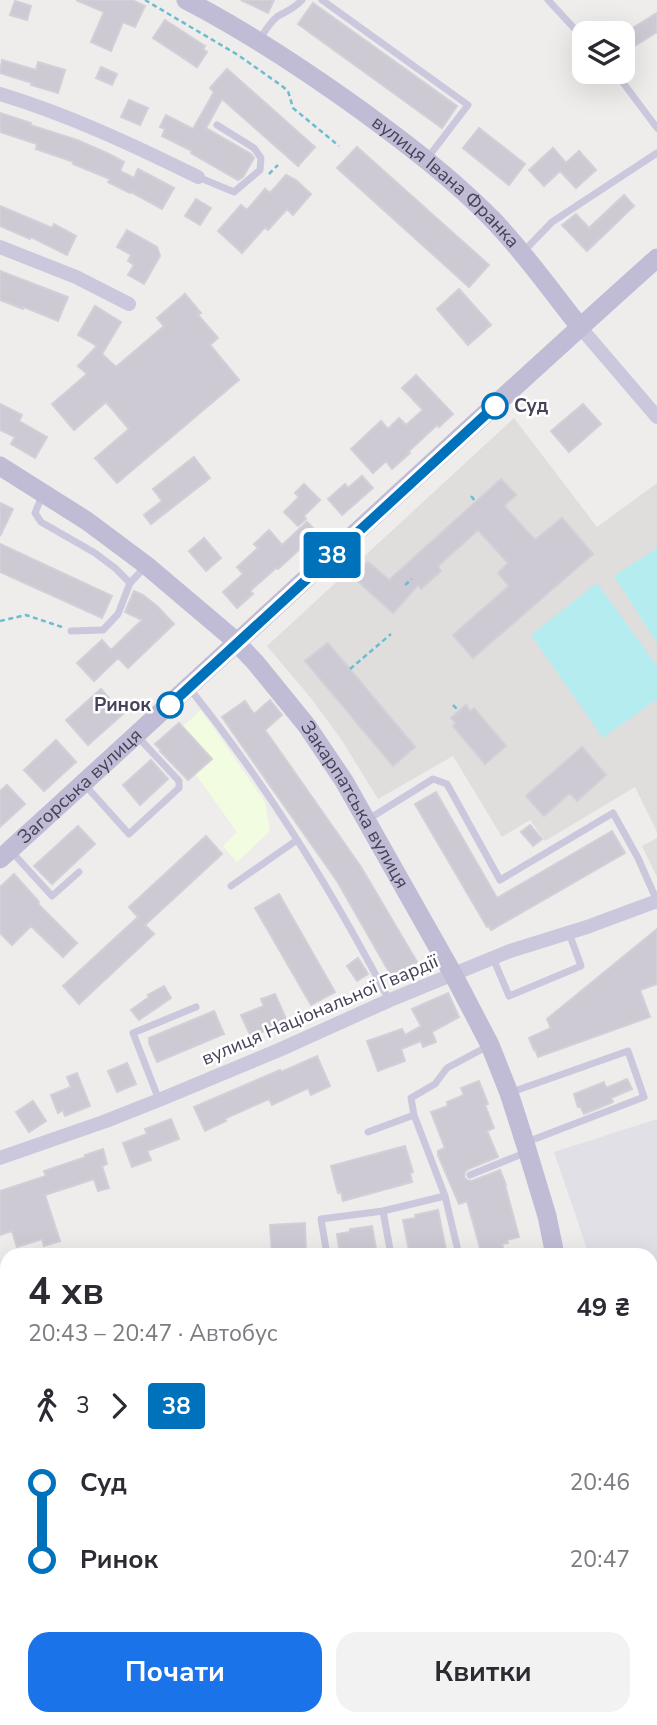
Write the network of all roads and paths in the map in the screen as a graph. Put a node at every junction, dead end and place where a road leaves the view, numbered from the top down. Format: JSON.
{"nodes":[{"id":1,"x":145,"y":0,"type":"edge"},
{"id":2,"x":186,"y":0,"type":"edge"},
{"id":3,"x":302,"y":0,"type":"edge"},
{"id":4,"x":322,"y":0,"type":"edge"},
{"id":5,"x":548,"y":0,"type":"edge"},
{"id":6,"x":572,"y":26,"type":"edge"},
{"id":7,"x":259,"y":40,"type":"junction"},
{"id":8,"x":624,"y":84,"type":"edge"},
{"id":9,"x":0,"y":94,"type":"edge"},
{"id":10,"x":217,"y":125,"type":"dead end"},
{"id":11,"x":657,"y":128,"type":"edge"},
{"id":12,"x":339,"y":146,"type":"dead end"},
{"id":13,"x":657,"y":153,"type":"edge"},
{"id":14,"x":426,"y":160,"type":"junction"},
{"id":15,"x":198,"y":177,"type":"joint"},
{"id":16,"x":0,"y":247,"type":"edge"},
{"id":17,"x":522,"y":253,"type":"junction"},
{"id":18,"x":657,"y":258,"type":"edge"},
{"id":19,"x":129,"y":304,"type":"dead end"},
{"id":20,"x":580,"y":327,"type":"junction"},
{"id":21,"x":657,"y":417,"type":"edge"},
{"id":22,"x":0,"y":466,"type":"edge"},
{"id":23,"x":44,"y":492,"type":"junction"},
{"id":24,"x":471,"y":496,"type":"dead end"},
{"id":25,"x":476,"y":502,"type":"dead end"},
{"id":26,"x":146,"y":565,"type":"junction"},
{"id":27,"x":412,"y":579,"type":"dead end"},
{"id":28,"x":130,"y":583,"type":"junction"},
{"id":29,"x":405,"y":585,"type":"dead end"},
{"id":30,"x":0,"y":621,"type":"edge"},
{"id":31,"x":72,"y":631,"type":"joint"},
{"id":32,"x":391,"y":634,"type":"dead end"},
{"id":33,"x":237,"y":644,"type":"junction"},
{"id":34,"x":350,"y":669,"type":"dead end"},
{"id":35,"x":189,"y":688,"type":"junction"},
{"id":36,"x":453,"y":705,"type":"dead end"},
{"id":37,"x":459,"y":711,"type":"dead end"},
{"id":38,"x":136,"y":736,"type":"junction"},
{"id":39,"x":84,"y":783,"type":"junction"},
{"id":40,"x":366,"y":821,"type":"junction"},
{"id":41,"x":297,"y":840,"type":"junction"},
{"id":42,"x":5,"y":855,"type":"edge"},
{"id":43,"x":79,"y":872,"type":"dead end"},
{"id":44,"x":231,"y":886,"type":"dead end"},
{"id":45,"x":657,"y":901,"type":"edge"},
{"id":46,"x":569,"y":933,"type":"junction"},
{"id":47,"x":493,"y":958,"type":"junction"},
{"id":48,"x":453,"y":974,"type":"junction"},
{"id":49,"x":390,"y":1000,"type":"junction"},
{"id":50,"x":196,"y":1007,"type":"dead end"},
{"id":51,"x":490,"y":1045,"type":"junction"},
{"id":52,"x":509,"y":1093,"type":"junction"},
{"id":53,"x":159,"y":1100,"type":"junction"},
{"id":54,"x":414,"y":1115,"type":"junction"},
{"id":55,"x":368,"y":1132,"type":"dead end"},
{"id":56,"x":526,"y":1147,"type":"junction"},
{"id":57,"x":0,"y":1158,"type":"edge"},
{"id":58,"x":470,"y":1175,"type":"dead end"},
{"id":59,"x":445,"y":1196,"type":"junction"},
{"id":60,"x":383,"y":1210,"type":"junction"},
{"id":61,"x":326,"y":1248,"type":"edge"},
{"id":62,"x":390,"y":1248,"type":"edge"},
{"id":63,"x":456,"y":1248,"type":"edge"},
{"id":64,"x":554,"y":1248,"type":"edge"}],
"edges":[{"from":1,"to":12,"type":"path"},
{"from":2,"to":7,"type":"street","name":"вулиця Івана Франка"},
{"from":3,"to":7,"type":"lane"},
{"from":4,"to":14,"type":"lane"},
{"from":5,"to":6,"type":"lane"},
{"from":7,"to":14,"type":"street","name":"вулиця Івана Франка"},
{"from":8,"to":11,"type":"lane"},
{"from":9,"to":15,"type":"street"},
{"from":10,"to":15,"type":"lane"},
{"from":13,"to":17,"type":"lane"},
{"from":14,"to":17,"type":"street","name":"вулиця Івана Франка"},
{"from":16,"to":19,"type":"street"},
{"from":17,"to":20,"type":"street","name":"вулиця Івана Франка"},
{"from":18,"to":20,"type":"street","name":"Загорська вулиця"},
{"from":20,"to":21,"type":"street","name":"вулиця Івана Франка"},
{"from":20,"to":33,"type":"street","name":"Загорська вулиця"},
{"from":22,"to":23,"type":"street","name":"Закарпатська вулиця"},
{"from":23,"to":26,"type":"street","name":"Закарпатська вулиця"},
{"from":23,"to":28,"type":"lane"},
{"from":24,"to":25,"type":"path"},
{"from":26,"to":28,"type":"lane"},
{"from":26,"to":33,"type":"street","name":"Закарпатська вулиця"},
{"from":27,"to":29,"type":"path"},
{"from":28,"to":31,"type":"lane"},
{"from":30,"to":31,"type":"path"},
{"from":32,"to":34,"type":"path"},
{"from":33,"to":35,"type":"street","name":"Загорська вулиця"},
{"from":33,"to":40,"type":"street","name":"Закарпатська вулиця"},
{"from":35,"to":38,"type":"street","name":"Загорська вулиця"},
{"from":35,"to":41,"type":"lane"},
{"from":36,"to":37,"type":"path"},
{"from":38,"to":39,"type":"street","name":"Загорська вулиця"},
{"from":38,"to":39,"type":"lane"},
{"from":39,"to":42,"type":"street","name":"Загорська вулиця"},
{"from":40,"to":45,"type":"lane"},
{"from":40,"to":48,"type":"street","name":"Закарпатська вулиця"},
{"from":41,"to":44,"type":"lane"},
{"from":41,"to":49,"type":"lane"},
{"from":42,"to":43,"type":"lane"},
{"from":45,"to":46,"type":"street","name":"вулиця Національної Гвардії"},
{"from":46,"to":47,"type":"street","name":"вулиця Національної Гвардії"},
{"from":46,"to":47,"type":"lane"},
{"from":47,"to":48,"type":"street","name":"вулиця Національної Гвардії"},
{"from":48,"to":49,"type":"street","name":"вулиця Національної Гвардії"},
{"from":48,"to":51,"type":"street","name":"Закарпатська вулиця"},
{"from":49,"to":53,"type":"street","name":"вулиця Національної Гвардії"},
{"from":50,"to":53,"type":"lane"},
{"from":51,"to":52,"type":"street","name":"Закарпатська вулиця"},
{"from":51,"to":54,"type":"lane"},
{"from":52,"to":56,"type":"street","name":"Закарпатська вулиця"},
{"from":52,"to":56,"type":"lane"},
{"from":53,"to":57,"type":"street","name":"вулиця Національної Гвардії"},
{"from":54,"to":55,"type":"lane"},
{"from":54,"to":59,"type":"lane"},
{"from":56,"to":58,"type":"lane"},
{"from":56,"to":64,"type":"street","name":"Закарпатська вулиця"},
{"from":59,"to":60,"type":"lane"},
{"from":59,"to":63,"type":"lane"},
{"from":60,"to":61,"type":"lane"},
{"from":60,"to":62,"type":"lane"}]}
